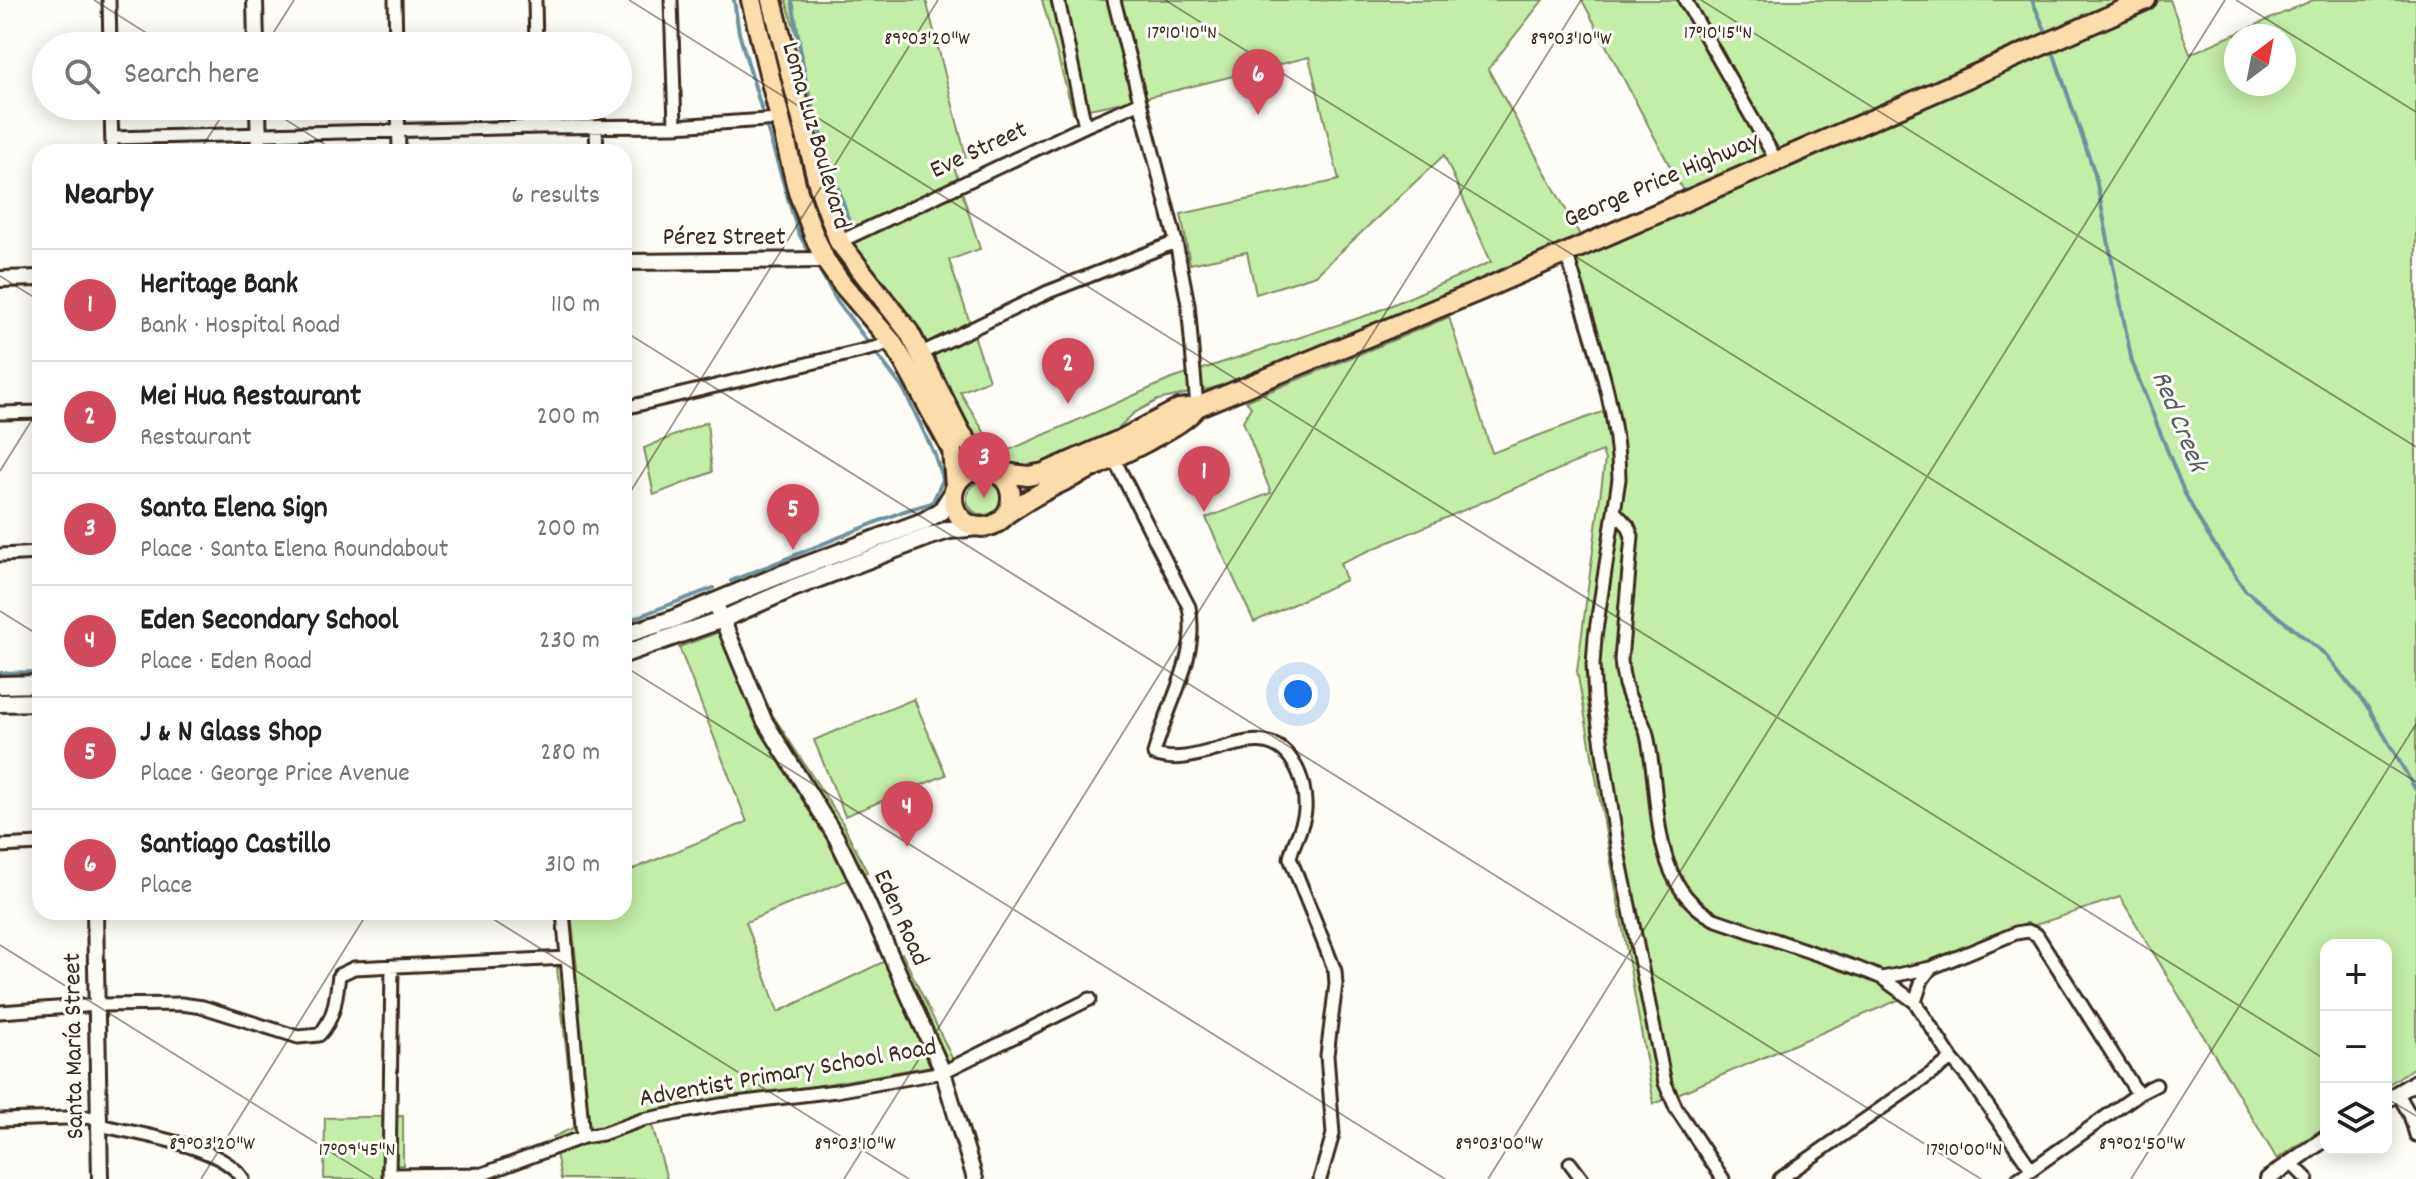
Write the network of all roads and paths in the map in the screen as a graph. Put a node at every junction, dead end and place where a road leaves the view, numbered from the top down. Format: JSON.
{"nodes":[{"id":1,"x":109,"y":0,"type":"edge"},
{"id":2,"x":255,"y":0,"type":"edge"},
{"id":3,"x":395,"y":0,"type":"edge"},
{"id":4,"x":535,"y":0,"type":"edge"},
{"id":5,"x":671,"y":0,"type":"edge"},
{"id":6,"x":751,"y":0,"type":"edge"},
{"id":7,"x":772,"y":0,"type":"edge"},
{"id":8,"x":1058,"y":0,"type":"edge"},
{"id":9,"x":1114,"y":0,"type":"edge"},
{"id":10,"x":1685,"y":0,"type":"edge"},
{"id":11,"x":2146,"y":0,"type":"edge"},
{"id":12,"x":110,"y":32,"type":"edge"},
{"id":13,"x":256,"y":32,"type":"edge"},
{"id":14,"x":396,"y":32,"type":"edge"},
{"id":15,"x":536,"y":32,"type":"edge"},
{"id":16,"x":1139,"y":103,"type":"junction"},
{"id":17,"x":779,"y":119,"type":"junction"},
{"id":18,"x":111,"y":120,"type":"edge"},
{"id":19,"x":258,"y":120,"type":"edge"},
{"id":20,"x":398,"y":120,"type":"edge"},
{"id":21,"x":538,"y":120,"type":"edge"},
{"id":22,"x":675,"y":126,"type":"junction"},
{"id":23,"x":1085,"y":126,"type":"junction"},
{"id":24,"x":538,"y":127,"type":"junction"},
{"id":25,"x":596,"y":128,"type":"junction"},
{"id":26,"x":398,"y":133,"type":"junction"},
{"id":27,"x":258,"y":135,"type":"junction"},
{"id":28,"x":112,"y":138,"type":"junction"},
{"id":29,"x":112,"y":144,"type":"edge"},
{"id":30,"x":259,"y":144,"type":"edge"},
{"id":31,"x":399,"y":144,"type":"edge"},
{"id":32,"x":597,"y":144,"type":"edge"},
{"id":33,"x":1776,"y":160,"type":"junction"},
{"id":34,"x":839,"y":242,"type":"junction"},
{"id":35,"x":1176,"y":242,"type":"junction"},
{"id":36,"x":1566,"y":251,"type":"junction"},
{"id":37,"x":825,"y":260,"type":"junction"},
{"id":38,"x":632,"y":262,"type":"edge"},
{"id":39,"x":32,"y":278,"type":"edge"},
{"id":40,"x":0,"y":279,"type":"edge"},
{"id":41,"x":891,"y":341,"type":"junction"},
{"id":42,"x":922,"y":353,"type":"junction"},
{"id":43,"x":632,"y":406,"type":"edge"},
{"id":44,"x":1197,"y":407,"type":"junction"},
{"id":45,"x":32,"y":412,"type":"edge"},
{"id":46,"x":0,"y":413,"type":"edge"},
{"id":47,"x":1114,"y":459,"type":"junction"},
{"id":48,"x":991,"y":470,"type":"junction"},
{"id":49,"x":954,"y":490,"type":"junction"},
{"id":50,"x":1614,"y":511,"type":"junction"},
{"id":51,"x":1008,"y":513,"type":"junction"},
{"id":52,"x":977,"y":527,"type":"junction"},
{"id":53,"x":32,"y":553,"type":"edge"},
{"id":54,"x":0,"y":555,"type":"edge"},
{"id":55,"x":715,"y":602,"type":"junction"},
{"id":56,"x":723,"y":619,"type":"junction"},
{"id":57,"x":632,"y":632,"type":"edge"},
{"id":58,"x":632,"y":651,"type":"edge"},
{"id":59,"x":32,"y":684,"type":"edge"},
{"id":60,"x":0,"y":685,"type":"edge"},
{"id":61,"x":32,"y":702,"type":"edge"},
{"id":62,"x":0,"y":703,"type":"edge"},
{"id":63,"x":32,"y":844,"type":"edge"},
{"id":64,"x":0,"y":846,"type":"edge"},
{"id":65,"x":95,"y":920,"type":"edge"},
{"id":66,"x":564,"y":920,"type":"edge"},
{"id":67,"x":567,"y":958,"type":"junction"},
{"id":68,"x":392,"y":966,"type":"junction"},
{"id":69,"x":1931,"y":968,"type":"junction"},
{"id":70,"x":1882,"y":978,"type":"junction"},
{"id":71,"x":1090,"y":999,"type":"dead end"},
{"id":72,"x":1915,"y":1002,"type":"junction"},
{"id":73,"x":98,"y":1005,"type":"junction"},
{"id":74,"x":0,"y":1012,"type":"edge"},
{"id":75,"x":1952,"y":1059,"type":"junction"},
{"id":76,"x":943,"y":1072,"type":"junction"},
{"id":77,"x":2416,"y":1082,"type":"edge"},
{"id":78,"x":2156,"y":1085,"type":"dead end"},
{"id":79,"x":2138,"y":1094,"type":"junction"},
{"id":80,"x":2392,"y":1096,"type":"edge"},
{"id":81,"x":0,"y":1120,"type":"edge"},
{"id":82,"x":100,"y":1121,"type":"junction"},
{"id":83,"x":2416,"y":1135,"type":"edge"},
{"id":84,"x":583,"y":1137,"type":"junction"},
{"id":85,"x":2320,"y":1142,"type":"edge"},
{"id":86,"x":2290,"y":1162,"type":"junction"},
{"id":87,"x":1570,"y":1163,"type":"dead end"},
{"id":88,"x":2032,"y":1170,"type":"junction"},
{"id":89,"x":389,"y":1177,"type":"edge"},
{"id":90,"x":100,"y":1179,"type":"edge"},
{"id":91,"x":243,"y":1179,"type":"edge"},
{"id":92,"x":975,"y":1179,"type":"edge"},
{"id":93,"x":1320,"y":1179,"type":"edge"},
{"id":94,"x":1582,"y":1179,"type":"edge"},
{"id":95,"x":1723,"y":1179,"type":"edge"},
{"id":96,"x":1780,"y":1179,"type":"edge"},
{"id":97,"x":2018,"y":1179,"type":"edge"},
{"id":98,"x":2268,"y":1179,"type":"edge"},
{"id":99,"x":2307,"y":1179,"type":"edge"}],
"edges":[{"from":1,"to":12,"type":"street"},
{"from":2,"to":13,"type":"street"},
{"from":3,"to":14,"type":"street"},
{"from":4,"to":15,"type":"street"},
{"from":5,"to":22,"type":"street"},
{"from":6,"to":17,"type":"highway","name":"Loma Luz Boulevard"},
{"from":7,"to":34,"type":"highway","name":"Loma Luz Boulevard"},
{"from":8,"to":23,"type":"street"},
{"from":9,"to":16,"type":"street"},
{"from":10,"to":33,"type":"street"},
{"from":11,"to":33,"type":"highway","name":"George Price Highway"},
{"from":16,"to":23,"type":"street","name":"Eve Street"},
{"from":16,"to":35,"type":"street"},
{"from":17,"to":22,"type":"street"},
{"from":17,"to":37,"type":"highway","name":"Loma Luz Boulevard"},
{"from":18,"to":28,"type":"street"},
{"from":19,"to":27,"type":"street"},
{"from":20,"to":26,"type":"street"},
{"from":21,"to":24,"type":"street"},
{"from":22,"to":25,"type":"street"},
{"from":23,"to":34,"type":"street","name":"Eve Street"},
{"from":24,"to":25,"type":"street"},
{"from":24,"to":26,"type":"street"},
{"from":25,"to":32,"type":"street"},
{"from":26,"to":27,"type":"street"},
{"from":26,"to":31,"type":"street"},
{"from":27,"to":28,"type":"street"},
{"from":27,"to":30,"type":"street"},
{"from":28,"to":29,"type":"street"},
{"from":33,"to":36,"type":"highway","name":"George Price Highway"},
{"from":34,"to":42,"type":"highway","name":"Loma Luz Boulevard"},
{"from":35,"to":42,"type":"street"},
{"from":35,"to":44,"type":"street"},
{"from":36,"to":44,"type":"highway","name":"George Price Highway"},
{"from":36,"to":50,"type":"street"},
{"from":37,"to":38,"type":"street","name":"Pérez Street"},
{"from":37,"to":41,"type":"highway","name":"Loma Luz Boulevard"},
{"from":39,"to":40,"type":"street"},
{"from":41,"to":43,"type":"street"},
{"from":41,"to":49,"type":"highway","name":"Loma Luz Boulevard"},
{"from":42,"to":48,"type":"highway","name":"Loma Luz Boulevard"},
{"from":44,"to":47,"type":"highway","name":"George Price Highway"},
{"from":44,"to":48,"type":"highway","name":"George Price Highway"},
{"from":45,"to":46,"type":"street"},
{"from":47,"to":51,"type":"highway","name":"George Price Highway"},
{"from":47,"to":93,"type":"street"},
{"from":48,"to":49,"type":"highway"},
{"from":48,"to":51,"type":"highway"},
{"from":49,"to":52,"type":"highway"},
{"from":49,"to":55,"type":"main road"},
{"from":50,"to":70,"type":"street"},
{"from":50,"to":95,"type":"street"},
{"from":51,"to":52,"type":"highway"},
{"from":52,"to":56,"type":"main road"},
{"from":53,"to":54,"type":"street"},
{"from":55,"to":56,"type":"street","name":"Eden Road"},
{"from":55,"to":57,"type":"main road"},
{"from":56,"to":58,"type":"main road"},
{"from":56,"to":76,"type":"street","name":"Eden Road"},
{"from":59,"to":60,"type":"main road"},
{"from":61,"to":62,"type":"main road"},
{"from":63,"to":64,"type":"street"},
{"from":65,"to":73,"type":"street","name":"Santa María Street"},
{"from":66,"to":67,"type":"street"},
{"from":67,"to":68,"type":"street"},
{"from":67,"to":84,"type":"street"},
{"from":68,"to":73,"type":"street"},
{"from":68,"to":89,"type":"street","name":"Adventist Primary School Road"},
{"from":69,"to":70,"type":"street"},
{"from":69,"to":72,"type":"street"},
{"from":69,"to":79,"type":"street"},
{"from":70,"to":72,"type":"street"},
{"from":71,"to":76,"type":"street","name":"Adventist Primary School Road"},
{"from":72,"to":75,"type":"street"},
{"from":73,"to":74,"type":"street"},
{"from":73,"to":82,"type":"street","name":"Santa María Street"},
{"from":75,"to":88,"type":"street"},
{"from":75,"to":96,"type":"street"},
{"from":76,"to":84,"type":"street","name":"Adventist Primary School Road"},
{"from":76,"to":92,"type":"street","name":"Eden Road"},
{"from":77,"to":80,"type":"street"},
{"from":78,"to":79,"type":"street"},
{"from":79,"to":88,"type":"street"},
{"from":80,"to":83,"type":"street"},
{"from":81,"to":82,"type":"street"},
{"from":82,"to":90,"type":"street","name":"Santa María Street"},
{"from":82,"to":91,"type":"street"},
{"from":84,"to":89,"type":"street","name":"Adventist Primary School Road"},
{"from":85,"to":86,"type":"street"},
{"from":86,"to":98,"type":"street"},
{"from":86,"to":99,"type":"street"},
{"from":87,"to":94,"type":"street"},
{"from":88,"to":97,"type":"street"}]}
